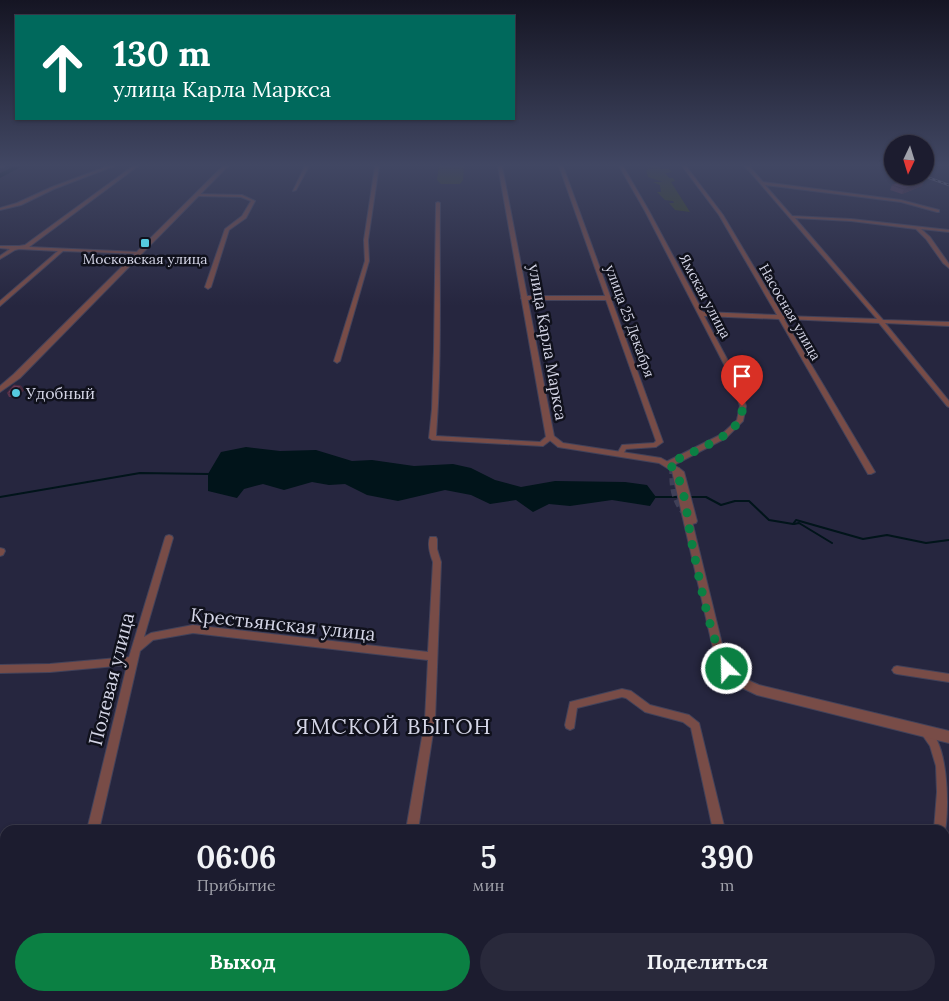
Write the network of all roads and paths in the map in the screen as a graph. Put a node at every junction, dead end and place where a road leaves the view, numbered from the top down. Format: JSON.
{"nodes":[{"id":1,"x":73,"y":213,"type":"edge"},
{"id":2,"x":179,"y":213,"type":"edge"},
{"id":3,"x":246,"y":213,"type":"edge"},
{"id":4,"x":370,"y":213,"type":"edge"},
{"id":5,"x":438,"y":213,"type":"edge"},
{"id":6,"x":508,"y":213,"type":"edge"},
{"id":7,"x":578,"y":213,"type":"edge"},
{"id":8,"x":648,"y":213,"type":"edge"},
{"id":9,"x":718,"y":213,"type":"edge"},
{"id":10,"x":789,"y":213,"type":"edge"},
{"id":11,"x":793,"y":217,"type":"junction"},
{"id":12,"x":918,"y":228,"type":"junction"},
{"id":13,"x":949,"y":231,"type":"edge"},
{"id":14,"x":0,"y":247,"type":"edge"},
{"id":15,"x":19,"y":248,"type":"junction"},
{"id":16,"x":61,"y":251,"type":"junction"},
{"id":17,"x":139,"y":253,"type":"junction"},
{"id":18,"x":0,"y":258,"type":"edge"},
{"id":19,"x":949,"y":267,"type":"edge"},
{"id":20,"x":208,"y":287,"type":"dead end"},
{"id":21,"x":524,"y":298,"type":"junction"},
{"id":22,"x":608,"y":298,"type":"junction"},
{"id":23,"x":0,"y":304,"type":"edge"},
{"id":24,"x":700,"y":314,"type":"junction"},
{"id":25,"x":779,"y":316,"type":"junction"},
{"id":26,"x":880,"y":320,"type":"junction"},
{"id":27,"x":949,"y":324,"type":"edge"},
{"id":28,"x":337,"y":361,"type":"dead end"},
{"id":29,"x":0,"y":390,"type":"edge"},
{"id":30,"x":949,"y":405,"type":"edge"},
{"id":31,"x":550,"y":437,"type":"junction"},
{"id":32,"x":620,"y":454,"type":"junction"},
{"id":33,"x":672,"y":467,"type":"junction"},
{"id":34,"x":871,"y":472,"type":"dead end"},
{"id":35,"x":170,"y":538,"type":"dead end"},
{"id":36,"x":434,"y":539,"type":"dead end"},
{"id":37,"x":136,"y":649,"type":"junction"},
{"id":38,"x":432,"y":656,"type":"junction"},
{"id":39,"x":133,"y":661,"type":"junction"},
{"id":40,"x":0,"y":669,"type":"edge"},
{"id":41,"x":897,"y":670,"type":"dead end"},
{"id":42,"x":949,"y":678,"type":"edge"},
{"id":43,"x":570,"y":725,"type":"dead end"},
{"id":44,"x":925,"y":732,"type":"junction"},
{"id":45,"x":949,"y":737,"type":"edge"},
{"id":46,"x":946,"y":772,"type":"edge"},
{"id":47,"x":94,"y":825,"type":"edge"},
{"id":48,"x":413,"y":825,"type":"edge"},
{"id":49,"x":718,"y":825,"type":"edge"},
{"id":50,"x":941,"y":825,"type":"edge"}],
"edges":[{"from":1,"to":15,"type":"street"},
{"from":2,"to":17,"type":"street"},
{"from":3,"to":20,"type":"street"},
{"from":4,"to":28,"type":"street"},
{"from":5,"to":31,"type":"street"},
{"from":6,"to":21,"type":"street","name":"улица Карла Маркса"},
{"from":7,"to":22,"type":"street","name":"улица 25 Декабря"},
{"from":8,"to":24,"type":"street","name":"Ямская улица"},
{"from":9,"to":25,"type":"street","name":"Насосная улица"},
{"from":10,"to":11,"type":"street"},
{"from":11,"to":12,"type":"street"},
{"from":11,"to":26,"type":"street"},
{"from":12,"to":13,"type":"street"},
{"from":12,"to":19,"type":"street"},
{"from":14,"to":15,"type":"street"},
{"from":15,"to":16,"type":"street"},
{"from":15,"to":18,"type":"street"},
{"from":16,"to":17,"type":"street"},
{"from":16,"to":23,"type":"street"},
{"from":17,"to":29,"type":"street"},
{"from":21,"to":22,"type":"street"},
{"from":21,"to":31,"type":"street","name":"улица Карла Маркса"},
{"from":22,"to":32,"type":"street","name":"улица 25 Декабря"},
{"from":24,"to":25,"type":"street"},
{"from":24,"to":33,"type":"street","name":"Ямская улица"},
{"from":25,"to":26,"type":"street"},
{"from":25,"to":34,"type":"street","name":"Насосная улица"},
{"from":26,"to":27,"type":"street"},
{"from":26,"to":30,"type":"street"},
{"from":31,"to":32,"type":"street","name":"улица Карла Маркса"},
{"from":32,"to":33,"type":"street","name":"улица Карла Маркса"},
{"from":33,"to":44,"type":"street"},
{"from":35,"to":37,"type":"street","name":"Полевая улица"},
{"from":36,"to":38,"type":"street"},
{"from":37,"to":38,"type":"street","name":"Крестьянская улица"},
{"from":37,"to":39,"type":"street","name":"Полевая улица"},
{"from":38,"to":48,"type":"street"},
{"from":39,"to":40,"type":"street"},
{"from":39,"to":47,"type":"street","name":"Полевая улица"},
{"from":41,"to":42,"type":"street"},
{"from":43,"to":49,"type":"street"},
{"from":44,"to":45,"type":"street"},
{"from":44,"to":46,"type":"street"},
{"from":46,"to":50,"type":"street"}]}
